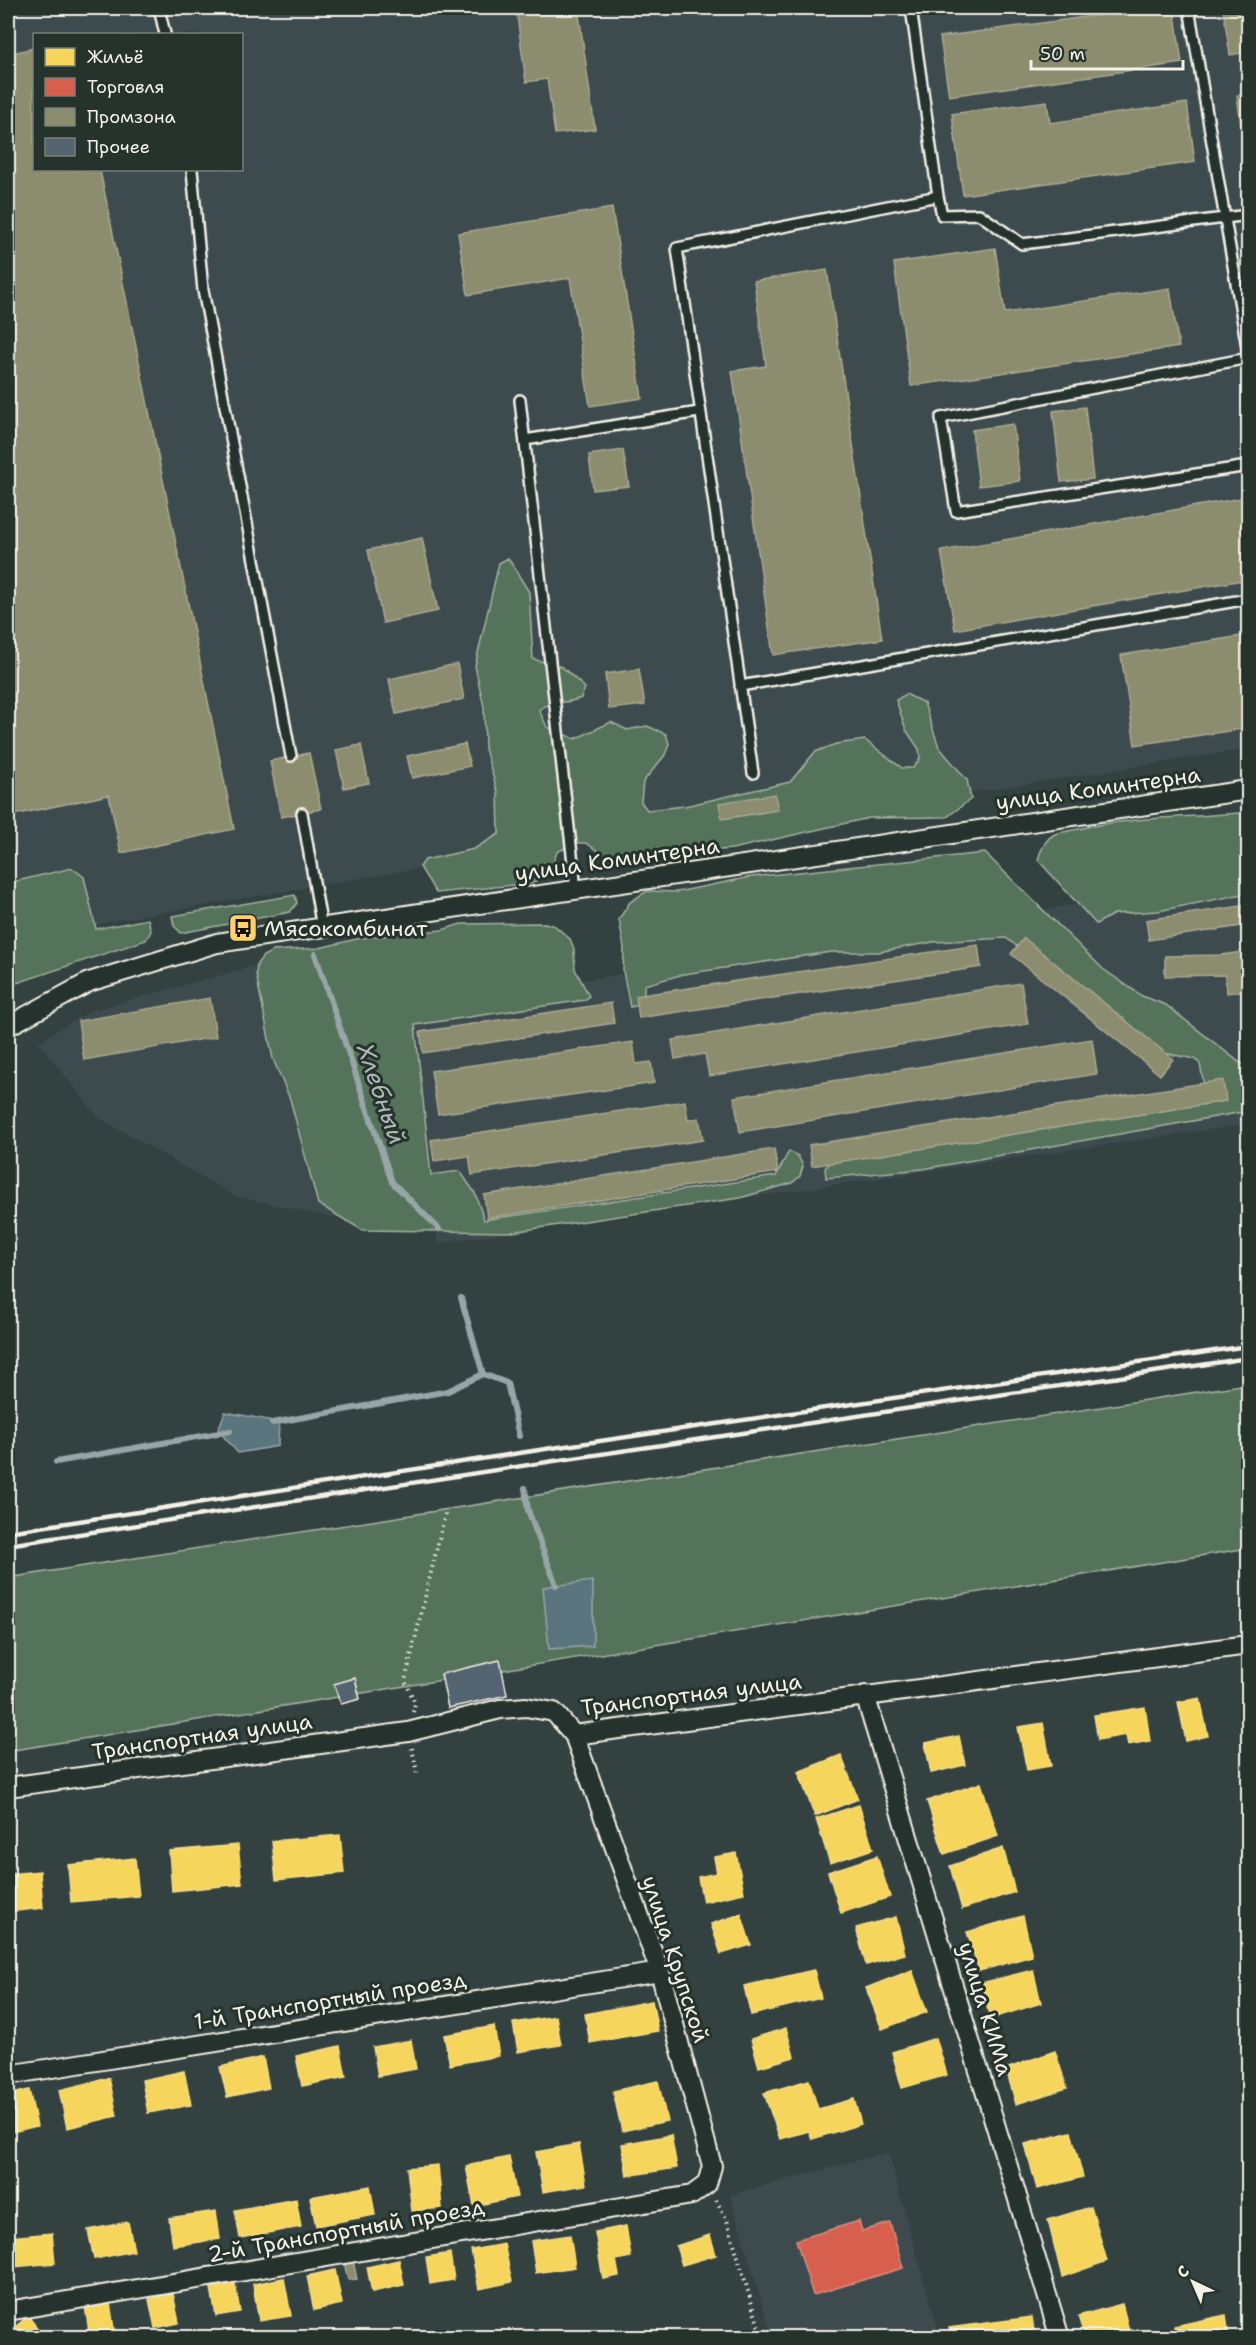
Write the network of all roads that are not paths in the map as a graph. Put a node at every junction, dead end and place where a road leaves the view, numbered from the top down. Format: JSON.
{"nodes":[{"id":1,"x":159,"y":8,"type":"edge"},
{"id":2,"x":911,"y":8,"type":"edge"},
{"id":3,"x":1189,"y":8,"type":"edge"},
{"id":4,"x":165,"y":33,"type":"edge"},
{"id":5,"x":192,"y":171,"type":"edge"},
{"id":6,"x":938,"y":196,"type":"junction"},
{"id":7,"x":1248,"y":214,"type":"edge"},
{"id":8,"x":1225,"y":218,"type":"junction"},
{"id":9,"x":1248,"y":353,"type":"edge"},
{"id":10,"x":1248,"y":358,"type":"edge"},
{"id":11,"x":520,"y":400,"type":"dead end"},
{"id":12,"x":699,"y":412,"type":"junction"},
{"id":13,"x":525,"y":440,"type":"junction"},
{"id":14,"x":1248,"y":466,"type":"edge"},
{"id":15,"x":1248,"y":598,"type":"edge"},
{"id":16,"x":740,"y":686,"type":"junction"},
{"id":17,"x":291,"y":756,"type":"dead end"},
{"id":18,"x":753,"y":772,"type":"dead end"},
{"id":19,"x":1248,"y":790,"type":"edge"},
{"id":20,"x":302,"y":813,"type":"dead end"},
{"id":21,"x":576,"y":889,"type":"junction"},
{"id":22,"x":322,"y":928,"type":"junction"},
{"id":23,"x":8,"y":1026,"type":"edge"},
{"id":24,"x":1248,"y":1645,"type":"edge"},
{"id":25,"x":865,"y":1695,"type":"junction"},
{"id":26,"x":574,"y":1735,"type":"junction"},
{"id":27,"x":8,"y":1787,"type":"edge"},
{"id":28,"x":660,"y":1972,"type":"junction"},
{"id":29,"x":8,"y":2075,"type":"edge"},
{"id":30,"x":692,"y":2195,"type":"joint"},
{"id":31,"x":8,"y":2311,"type":"edge"},
{"id":32,"x":1060,"y":2337,"type":"edge"}],
"edges":[{"from":1,"to":4,"type":"lane"},
{"from":2,"to":6,"type":"lane"},
{"from":3,"to":8,"type":"lane"},
{"from":5,"to":17,"type":"lane"},
{"from":6,"to":8,"type":"lane"},
{"from":6,"to":12,"type":"lane"},
{"from":7,"to":8,"type":"lane"},
{"from":8,"to":9,"type":"lane"},
{"from":10,"to":14,"type":"lane"},
{"from":11,"to":13,"type":"lane"},
{"from":12,"to":13,"type":"lane"},
{"from":12,"to":16,"type":"lane"},
{"from":13,"to":21,"type":"lane"},
{"from":15,"to":16,"type":"lane"},
{"from":16,"to":18,"type":"lane"},
{"from":19,"to":21,"type":"street","name":"улица Коминтерна"},
{"from":20,"to":22,"type":"lane"},
{"from":21,"to":22,"type":"street","name":"улица Коминтерна"},
{"from":22,"to":23,"type":"street","name":"улица Коминтерна"},
{"from":24,"to":25,"type":"street","name":"Транспортная улица"},
{"from":25,"to":26,"type":"street","name":"Транспортная улица"},
{"from":25,"to":32,"type":"street","name":"улица КИМа"},
{"from":26,"to":27,"type":"street","name":"Транспортная улица"},
{"from":26,"to":28,"type":"street","name":"улица Крупской"},
{"from":28,"to":29,"type":"street","name":"1-й Транспортный проезд"},
{"from":28,"to":30,"type":"street","name":"улица Крупской"},
{"from":30,"to":31,"type":"street","name":"2-й Транспортный проезд"}]}
